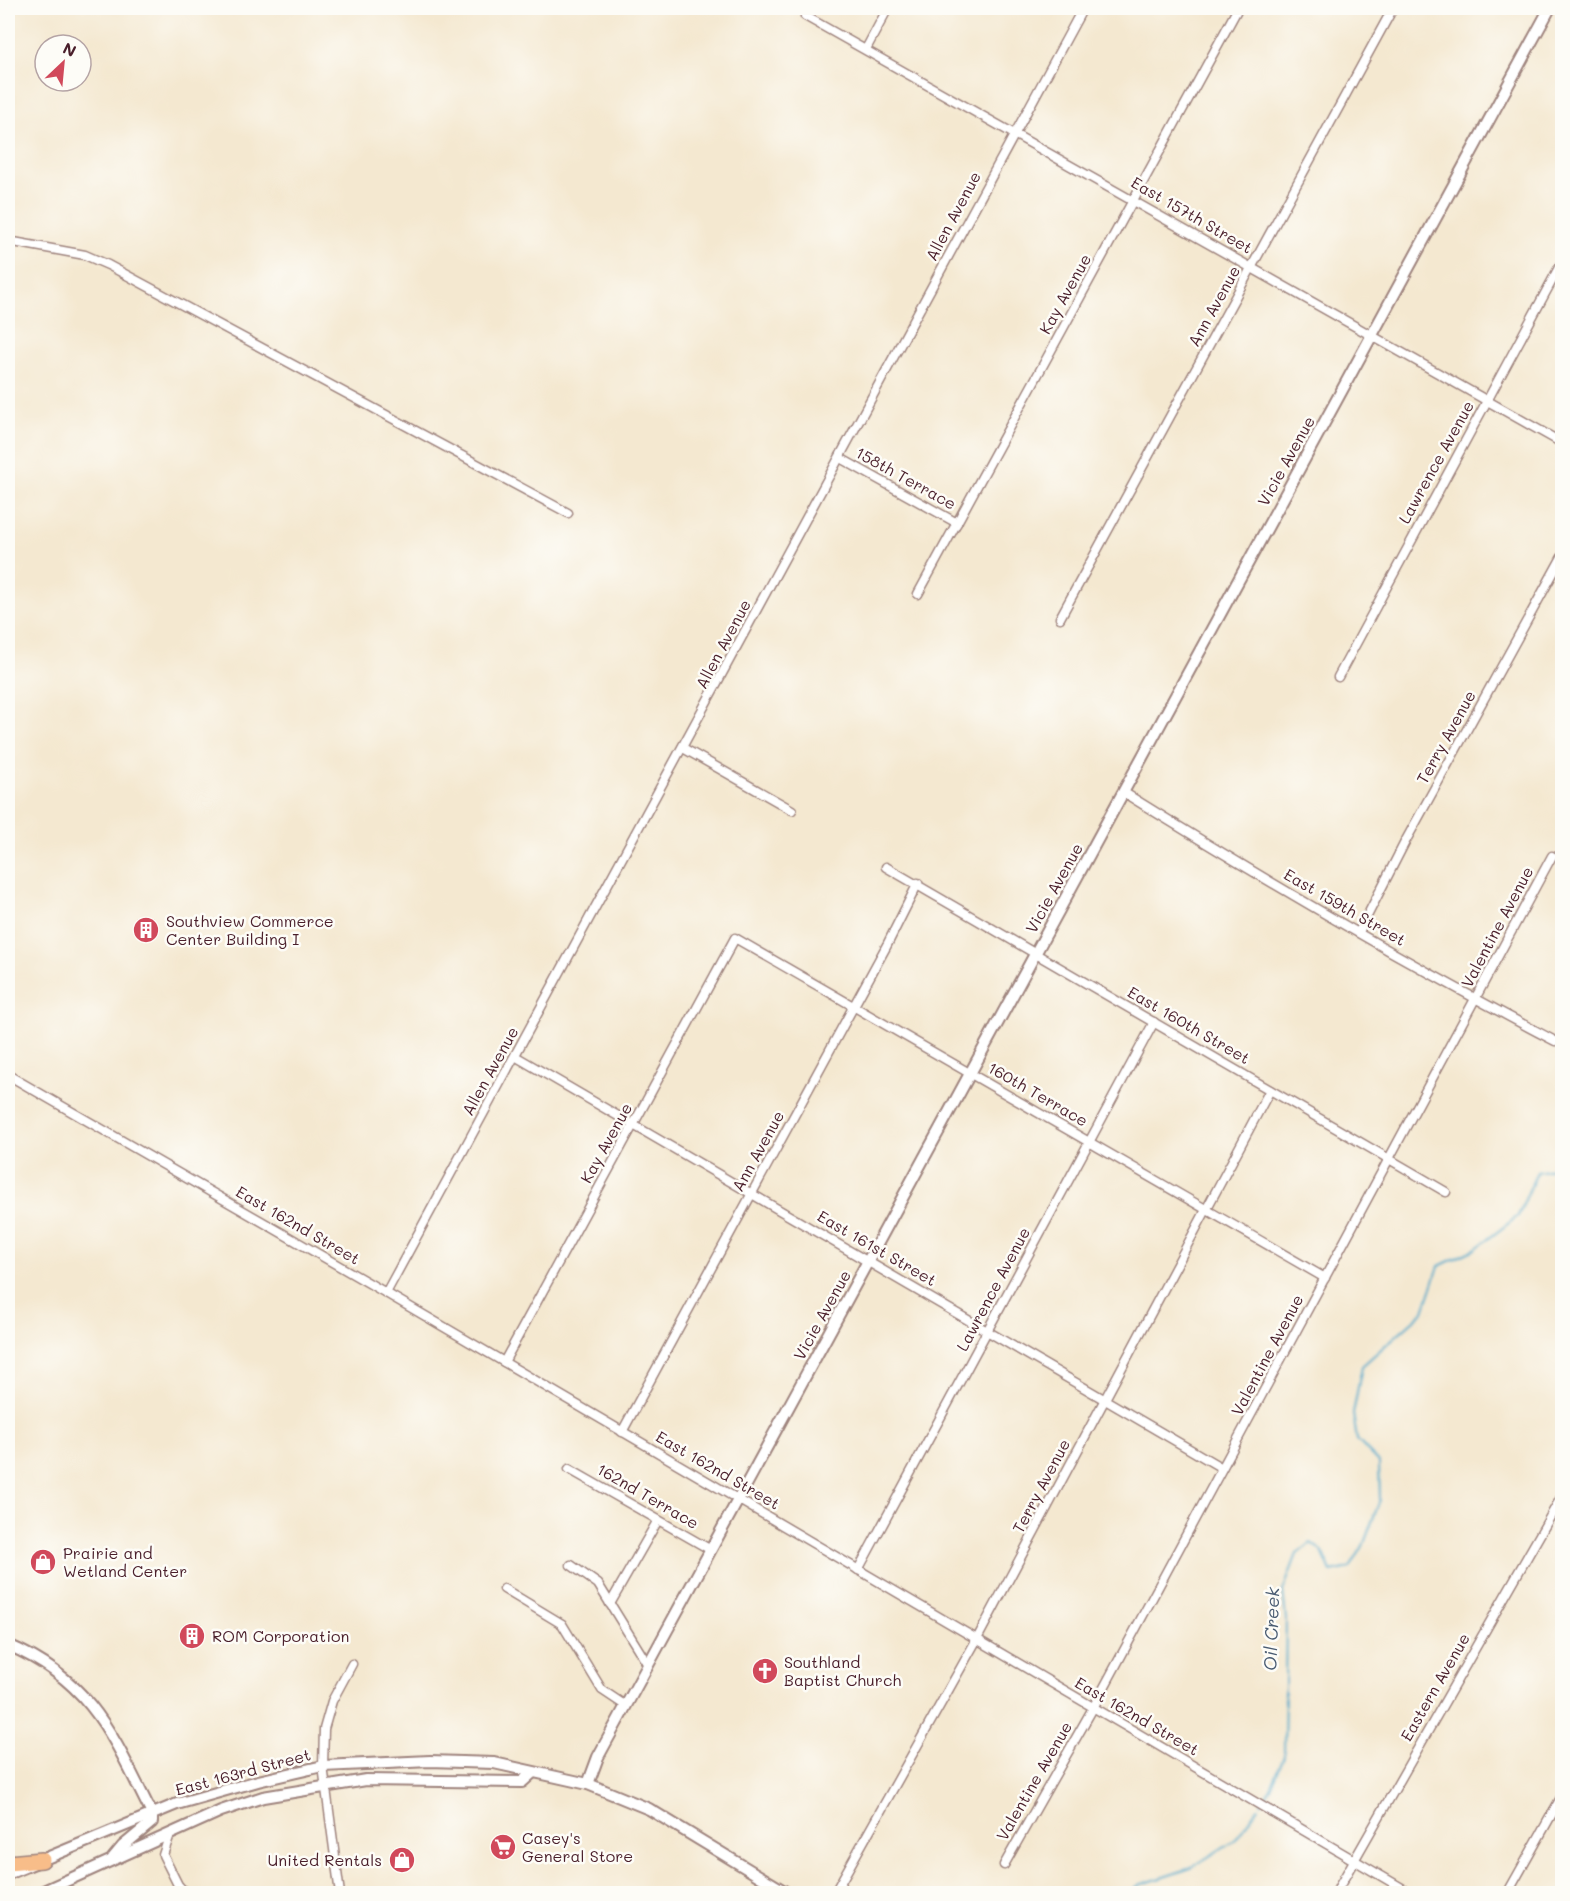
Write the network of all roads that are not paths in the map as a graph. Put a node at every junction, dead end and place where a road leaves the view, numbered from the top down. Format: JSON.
{"nodes":[{"id":1,"x":888,"y":8,"type":"edge"},
{"id":2,"x":1083,"y":8,"type":"edge"},
{"id":3,"x":1238,"y":8,"type":"edge"},
{"id":4,"x":1393,"y":8,"type":"edge"},
{"id":5,"x":1550,"y":8,"type":"edge"},
{"id":6,"x":805,"y":16,"type":"dead end"},
{"id":7,"x":866,"y":49,"type":"junction"},
{"id":8,"x":1015,"y":133,"type":"junction"},
{"id":9,"x":1134,"y":200,"type":"junction"},
{"id":10,"x":8,"y":241,"type":"edge"},
{"id":11,"x":1563,"y":262,"type":"edge"},
{"id":12,"x":1253,"y":267,"type":"junction"},
{"id":13,"x":1372,"y":334,"type":"junction"},
{"id":14,"x":1488,"y":399,"type":"junction"},
{"id":15,"x":1563,"y":443,"type":"edge"},
{"id":16,"x":840,"y":459,"type":"junction"},
{"id":17,"x":568,"y":513,"type":"dead end"},
{"id":18,"x":957,"y":523,"type":"junction"},
{"id":19,"x":1563,"y":557,"type":"edge"},
{"id":20,"x":918,"y":594,"type":"dead end"},
{"id":21,"x":1060,"y":618,"type":"dead end"},
{"id":22,"x":1338,"y":677,"type":"dead end"},
{"id":23,"x":683,"y":748,"type":"junction"},
{"id":24,"x":1123,"y":792,"type":"junction"},
{"id":25,"x":792,"y":810,"type":"dead end"},
{"id":26,"x":1551,"y":856,"type":"dead end"},
{"id":27,"x":886,"y":867,"type":"dead end"},
{"id":28,"x":918,"y":883,"type":"junction"},
{"id":29,"x":1359,"y":932,"type":"junction"},
{"id":30,"x":735,"y":938,"type":"joint"},
{"id":31,"x":1036,"y":953,"type":"junction"},
{"id":32,"x":1476,"y":999,"type":"junction"},
{"id":33,"x":854,"y":1005,"type":"junction"},
{"id":34,"x":1154,"y":1022,"type":"junction"},
{"id":35,"x":1555,"y":1041,"type":"dead end"},
{"id":36,"x":515,"y":1056,"type":"junction"},
{"id":37,"x":971,"y":1072,"type":"junction"},
{"id":38,"x":8,"y":1075,"type":"edge"},
{"id":39,"x":1270,"y":1090,"type":"junction"},
{"id":40,"x":633,"y":1125,"type":"junction"},
{"id":41,"x":1089,"y":1142,"type":"junction"},
{"id":42,"x":1389,"y":1160,"type":"junction"},
{"id":43,"x":1446,"y":1192,"type":"dead end"},
{"id":44,"x":752,"y":1193,"type":"junction"},
{"id":45,"x":1206,"y":1210,"type":"junction"},
{"id":46,"x":868,"y":1261,"type":"junction"},
{"id":47,"x":1325,"y":1278,"type":"junction"},
{"id":48,"x":386,"y":1293,"type":"junction"},
{"id":49,"x":988,"y":1330,"type":"junction"},
{"id":50,"x":504,"y":1362,"type":"junction"},
{"id":51,"x":1105,"y":1399,"type":"junction"},
{"id":52,"x":622,"y":1432,"type":"junction"},
{"id":53,"x":569,"y":1468,"type":"dead end"},
{"id":54,"x":1222,"y":1468,"type":"junction"},
{"id":55,"x":1563,"y":1496,"type":"edge"},
{"id":56,"x":739,"y":1500,"type":"junction"},
{"id":57,"x":658,"y":1520,"type":"junction"},
{"id":58,"x":711,"y":1550,"type":"junction"},
{"id":59,"x":572,"y":1565,"type":"dead end"},
{"id":60,"x":858,"y":1570,"type":"junction"},
{"id":61,"x":504,"y":1589,"type":"dead end"},
{"id":62,"x":610,"y":1604,"type":"junction"},
{"id":63,"x":976,"y":1639,"type":"junction"},
{"id":64,"x":8,"y":1645,"type":"edge"},
{"id":65,"x":352,"y":1664,"type":"dead end"},
{"id":66,"x":648,"y":1665,"type":"junction"},
{"id":67,"x":626,"y":1706,"type":"junction"},
{"id":68,"x":1093,"y":1708,"type":"junction"},
{"id":69,"x":323,"y":1767,"type":"junction"},
{"id":70,"x":532,"y":1773,"type":"junction"},
{"id":71,"x":588,"y":1784,"type":"junction"},
{"id":72,"x":327,"y":1786,"type":"junction"},
{"id":73,"x":1563,"y":1796,"type":"edge"},
{"id":74,"x":152,"y":1814,"type":"junction"},
{"id":75,"x":170,"y":1834,"type":"junction"},
{"id":76,"x":142,"y":1846,"type":"junction"},
{"id":77,"x":163,"y":1855,"type":"junction"},
{"id":78,"x":42,"y":1860,"type":"junction"},
{"id":79,"x":111,"y":1860,"type":"junction"},
{"id":80,"x":1354,"y":1860,"type":"junction"},
{"id":81,"x":8,"y":1863,"type":"edge"},
{"id":82,"x":1004,"y":1866,"type":"dead end"},
{"id":83,"x":8,"y":1874,"type":"edge"},
{"id":84,"x":37,"y":1893,"type":"edge"},
{"id":85,"x":186,"y":1893,"type":"edge"},
{"id":86,"x":340,"y":1893,"type":"edge"},
{"id":87,"x":789,"y":1893,"type":"edge"},
{"id":88,"x":834,"y":1893,"type":"edge"},
{"id":89,"x":1335,"y":1893,"type":"edge"},
{"id":90,"x":1412,"y":1893,"type":"edge"},
{"id":91,"x":1507,"y":1893,"type":"edge"}],
"edges":[{"from":1,"to":7,"type":"street"},
{"from":2,"to":8,"type":"street","name":"Allen Avenue"},
{"from":3,"to":9,"type":"street","name":"Kay Avenue"},
{"from":4,"to":12,"type":"street","name":"Ann Avenue"},
{"from":5,"to":13,"type":"street","name":"Vicie Avenue"},
{"from":6,"to":7,"type":"street","name":"East 157th Street"},
{"from":7,"to":8,"type":"street","name":"East 157th Street"},
{"from":8,"to":9,"type":"street","name":"East 157th Street"},
{"from":8,"to":16,"type":"street","name":"Allen Avenue"},
{"from":9,"to":12,"type":"street","name":"East 157th Street"},
{"from":9,"to":18,"type":"street","name":"Kay Avenue"},
{"from":10,"to":17,"type":"street"},
{"from":11,"to":14,"type":"street","name":"Lawrence Avenue"},
{"from":12,"to":13,"type":"street","name":"East 157th Street"},
{"from":12,"to":21,"type":"street","name":"Ann Avenue"},
{"from":13,"to":14,"type":"street","name":"East 157th Street"},
{"from":13,"to":24,"type":"street","name":"Vicie Avenue"},
{"from":14,"to":15,"type":"street","name":"East 157th Street"},
{"from":14,"to":22,"type":"street","name":"Lawrence Avenue"},
{"from":16,"to":18,"type":"street","name":"158th Terrace"},
{"from":16,"to":23,"type":"street","name":"Allen Avenue"},
{"from":18,"to":20,"type":"street","name":"Kay Avenue"},
{"from":19,"to":29,"type":"street","name":"Terry Avenue"},
{"from":23,"to":25,"type":"street"},
{"from":23,"to":36,"type":"street","name":"Allen Avenue"},
{"from":24,"to":29,"type":"street","name":"East 159th Street"},
{"from":24,"to":31,"type":"street","name":"Vicie Avenue"},
{"from":26,"to":32,"type":"street","name":"Valentine Avenue"},
{"from":27,"to":28,"type":"street","name":"East 160th Street"},
{"from":28,"to":31,"type":"street","name":"East 160th Street"},
{"from":28,"to":33,"type":"street","name":"Ann Avenue"},
{"from":29,"to":32,"type":"street","name":"East 159th Street"},
{"from":30,"to":33,"type":"street","name":"160th Terrace"},
{"from":30,"to":40,"type":"street","name":"Kay Avenue"},
{"from":31,"to":34,"type":"street","name":"East 160th Street"},
{"from":31,"to":37,"type":"street","name":"Vicie Avenue"},
{"from":32,"to":35,"type":"street","name":"East 159th Street"},
{"from":32,"to":42,"type":"street","name":"Valentine Avenue"},
{"from":33,"to":37,"type":"street","name":"160th Terrace"},
{"from":33,"to":44,"type":"street","name":"Ann Avenue"},
{"from":34,"to":39,"type":"street","name":"East 160th Street"},
{"from":34,"to":41,"type":"street","name":"Lawrence Avenue"},
{"from":36,"to":40,"type":"street","name":"East 161st Street"},
{"from":36,"to":48,"type":"street","name":"Allen Avenue"},
{"from":37,"to":41,"type":"street","name":"160th Terrace"},
{"from":37,"to":46,"type":"street","name":"Vicie Avenue"},
{"from":38,"to":48,"type":"street","name":"East 162nd Street"},
{"from":39,"to":42,"type":"street","name":"East 160th Street"},
{"from":39,"to":45,"type":"street","name":"Terry Avenue"},
{"from":40,"to":44,"type":"street","name":"East 161st Street"},
{"from":40,"to":50,"type":"street","name":"Kay Avenue"},
{"from":41,"to":45,"type":"street","name":"160th Terrace"},
{"from":41,"to":49,"type":"street","name":"Lawrence Avenue"},
{"from":42,"to":43,"type":"street","name":"East 160th Street"},
{"from":42,"to":47,"type":"street","name":"Valentine Avenue"},
{"from":44,"to":46,"type":"street","name":"East 161st Street"},
{"from":44,"to":52,"type":"street","name":"Ann Avenue"},
{"from":45,"to":47,"type":"street","name":"160th Terrace"},
{"from":45,"to":51,"type":"street","name":"Terry Avenue"},
{"from":46,"to":49,"type":"street","name":"East 161st Street"},
{"from":46,"to":56,"type":"street","name":"Vicie Avenue"},
{"from":47,"to":54,"type":"street","name":"Valentine Avenue"},
{"from":48,"to":50,"type":"street","name":"East 162nd Street"},
{"from":49,"to":51,"type":"street","name":"East 161st Street"},
{"from":49,"to":60,"type":"street","name":"Lawrence Avenue"},
{"from":50,"to":52,"type":"street","name":"East 162nd Street"},
{"from":51,"to":54,"type":"street","name":"East 161st Street"},
{"from":51,"to":63,"type":"street","name":"Terry Avenue"},
{"from":52,"to":56,"type":"street","name":"East 162nd Street"},
{"from":53,"to":57,"type":"street","name":"162nd Terrace"},
{"from":54,"to":68,"type":"street","name":"Valentine Avenue"},
{"from":55,"to":80,"type":"street","name":"Eastern Avenue"},
{"from":56,"to":58,"type":"street","name":"Vicie Avenue"},
{"from":56,"to":60,"type":"street","name":"East 162nd Street"},
{"from":57,"to":58,"type":"street","name":"162nd Terrace"},
{"from":57,"to":62,"type":"street"},
{"from":58,"to":66,"type":"street","name":"Vicie Avenue"},
{"from":59,"to":62,"type":"street"},
{"from":60,"to":63,"type":"street","name":"East 162nd Street"},
{"from":61,"to":67,"type":"street"},
{"from":62,"to":66,"type":"street"},
{"from":63,"to":68,"type":"street","name":"East 162nd Street"},
{"from":63,"to":88,"type":"street","name":"Terry Avenue"},
{"from":64,"to":74,"type":"street"},
{"from":65,"to":69,"type":"street"},
{"from":66,"to":67,"type":"street","name":"Vicie Avenue"},
{"from":67,"to":71,"type":"street","name":"Vicie Avenue"},
{"from":68,"to":80,"type":"street","name":"East 162nd Street"},
{"from":68,"to":82,"type":"street","name":"Valentine Avenue"},
{"from":69,"to":70,"type":"street","name":"East 163rd Street"},
{"from":69,"to":72,"type":"street"},
{"from":69,"to":74,"type":"street","name":"East 163rd Street"},
{"from":70,"to":71,"type":"street","name":"East 163rd Street"},
{"from":70,"to":72,"type":"street","name":"East 163rd Street"},
{"from":71,"to":87,"type":"street","name":"East 163rd Street"},
{"from":72,"to":75,"type":"street","name":"East 163rd Street"},
{"from":72,"to":86,"type":"street"},
{"from":73,"to":91,"type":"street"},
{"from":74,"to":78,"type":"street","name":"East 163rd Street"},
{"from":74,"to":79,"type":"street"},
{"from":75,"to":76,"type":"street","name":"East 163rd Street"},
{"from":75,"to":77,"type":"street"},
{"from":76,"to":77,"type":"street"},
{"from":76,"to":79,"type":"street","name":"East 163rd Street"},
{"from":77,"to":85,"type":"street"},
{"from":78,"to":81,"type":"highway"},
{"from":78,"to":83,"type":"street","name":"East 163rd Street"},
{"from":79,"to":84,"type":"street","name":"East 163rd Street"},
{"from":80,"to":89,"type":"street","name":"Eastern Avenue"},
{"from":80,"to":90,"type":"street","name":"East 162nd Street"}]}
